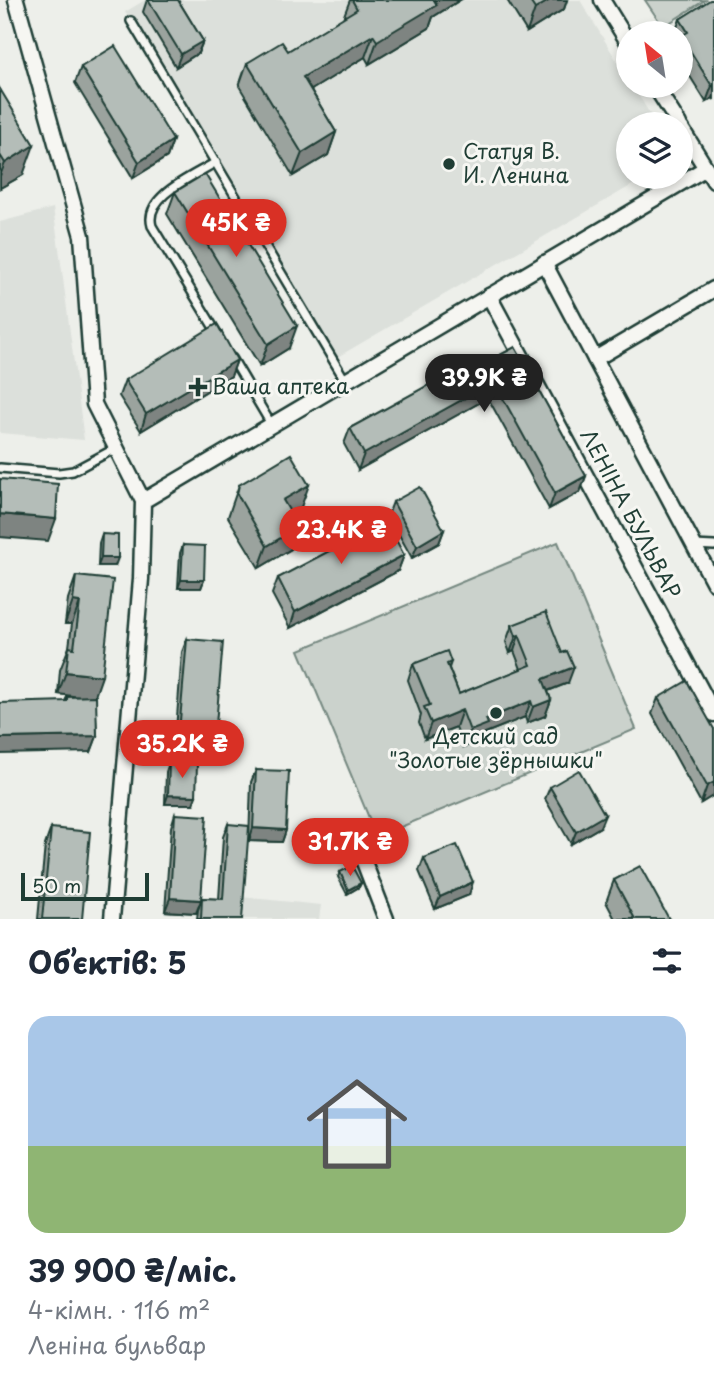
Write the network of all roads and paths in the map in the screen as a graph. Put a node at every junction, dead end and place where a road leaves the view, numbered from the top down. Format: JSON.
{"nodes":[{"id":1,"x":16,"y":0,"type":"edge"},
{"id":2,"x":602,"y":0,"type":"edge"},
{"id":3,"x":131,"y":21,"type":"dead end"},
{"id":4,"x":616,"y":23,"type":"edge"},
{"id":5,"x":693,"y":147,"type":"edge"},
{"id":6,"x":216,"y":162,"type":"junction"},
{"id":7,"x":706,"y":168,"type":"junction"},
{"id":8,"x":714,"y":181,"type":"edge"},
{"id":9,"x":544,"y":263,"type":"junction"},
{"id":10,"x":714,"y":289,"type":"edge"},
{"id":11,"x":489,"y":296,"type":"junction"},
{"id":12,"x":222,"y":342,"type":"edge"},
{"id":13,"x":229,"y":354,"type":"edge"},
{"id":14,"x":595,"y":359,"type":"junction"},
{"id":15,"x":345,"y":380,"type":"junction"},
{"id":16,"x":271,"y":424,"type":"junction"},
{"id":17,"x":116,"y":448,"type":"junction"},
{"id":18,"x":0,"y":468,"type":"edge"},
{"id":19,"x":143,"y":500,"type":"junction"},
{"id":20,"x":694,"y":545,"type":"junction"},
{"id":21,"x":714,"y":546,"type":"edge"},
{"id":22,"x":714,"y":583,"type":"edge"},
{"id":23,"x":714,"y":714,"type":"edge"},
{"id":24,"x":359,"y":849,"type":"dead end"},
{"id":25,"x":112,"y":919,"type":"edge"},
{"id":26,"x":386,"y":919,"type":"edge"}],
"edges":[{"from":1,"to":17,"type":"street"},
{"from":2,"to":4,"type":"street"},
{"from":3,"to":6,"type":"lane"},
{"from":5,"to":7,"type":"street"},
{"from":6,"to":12,"type":"lane"},
{"from":6,"to":15,"type":"lane"},
{"from":7,"to":8,"type":"street"},
{"from":7,"to":9,"type":"street"},
{"from":9,"to":11,"type":"street"},
{"from":9,"to":14,"type":"street","name":"ЛЕНІНА БУЛЬВАР"},
{"from":10,"to":14,"type":"street"},
{"from":11,"to":15,"type":"street"},
{"from":11,"to":23,"type":"street","name":"ЛЕНІНА БУЛЬВАР"},
{"from":13,"to":16,"type":"lane"},
{"from":14,"to":20,"type":"street","name":"ЛЕНІНА БУЛЬВАР"},
{"from":15,"to":16,"type":"street"},
{"from":16,"to":19,"type":"street"},
{"from":17,"to":18,"type":"lane"},
{"from":17,"to":19,"type":"street"},
{"from":19,"to":25,"type":"street"},
{"from":20,"to":21,"type":"lane"},
{"from":20,"to":22,"type":"street","name":"ЛЕНІНА БУЛЬВАР"},
{"from":24,"to":26,"type":"street"}]}
